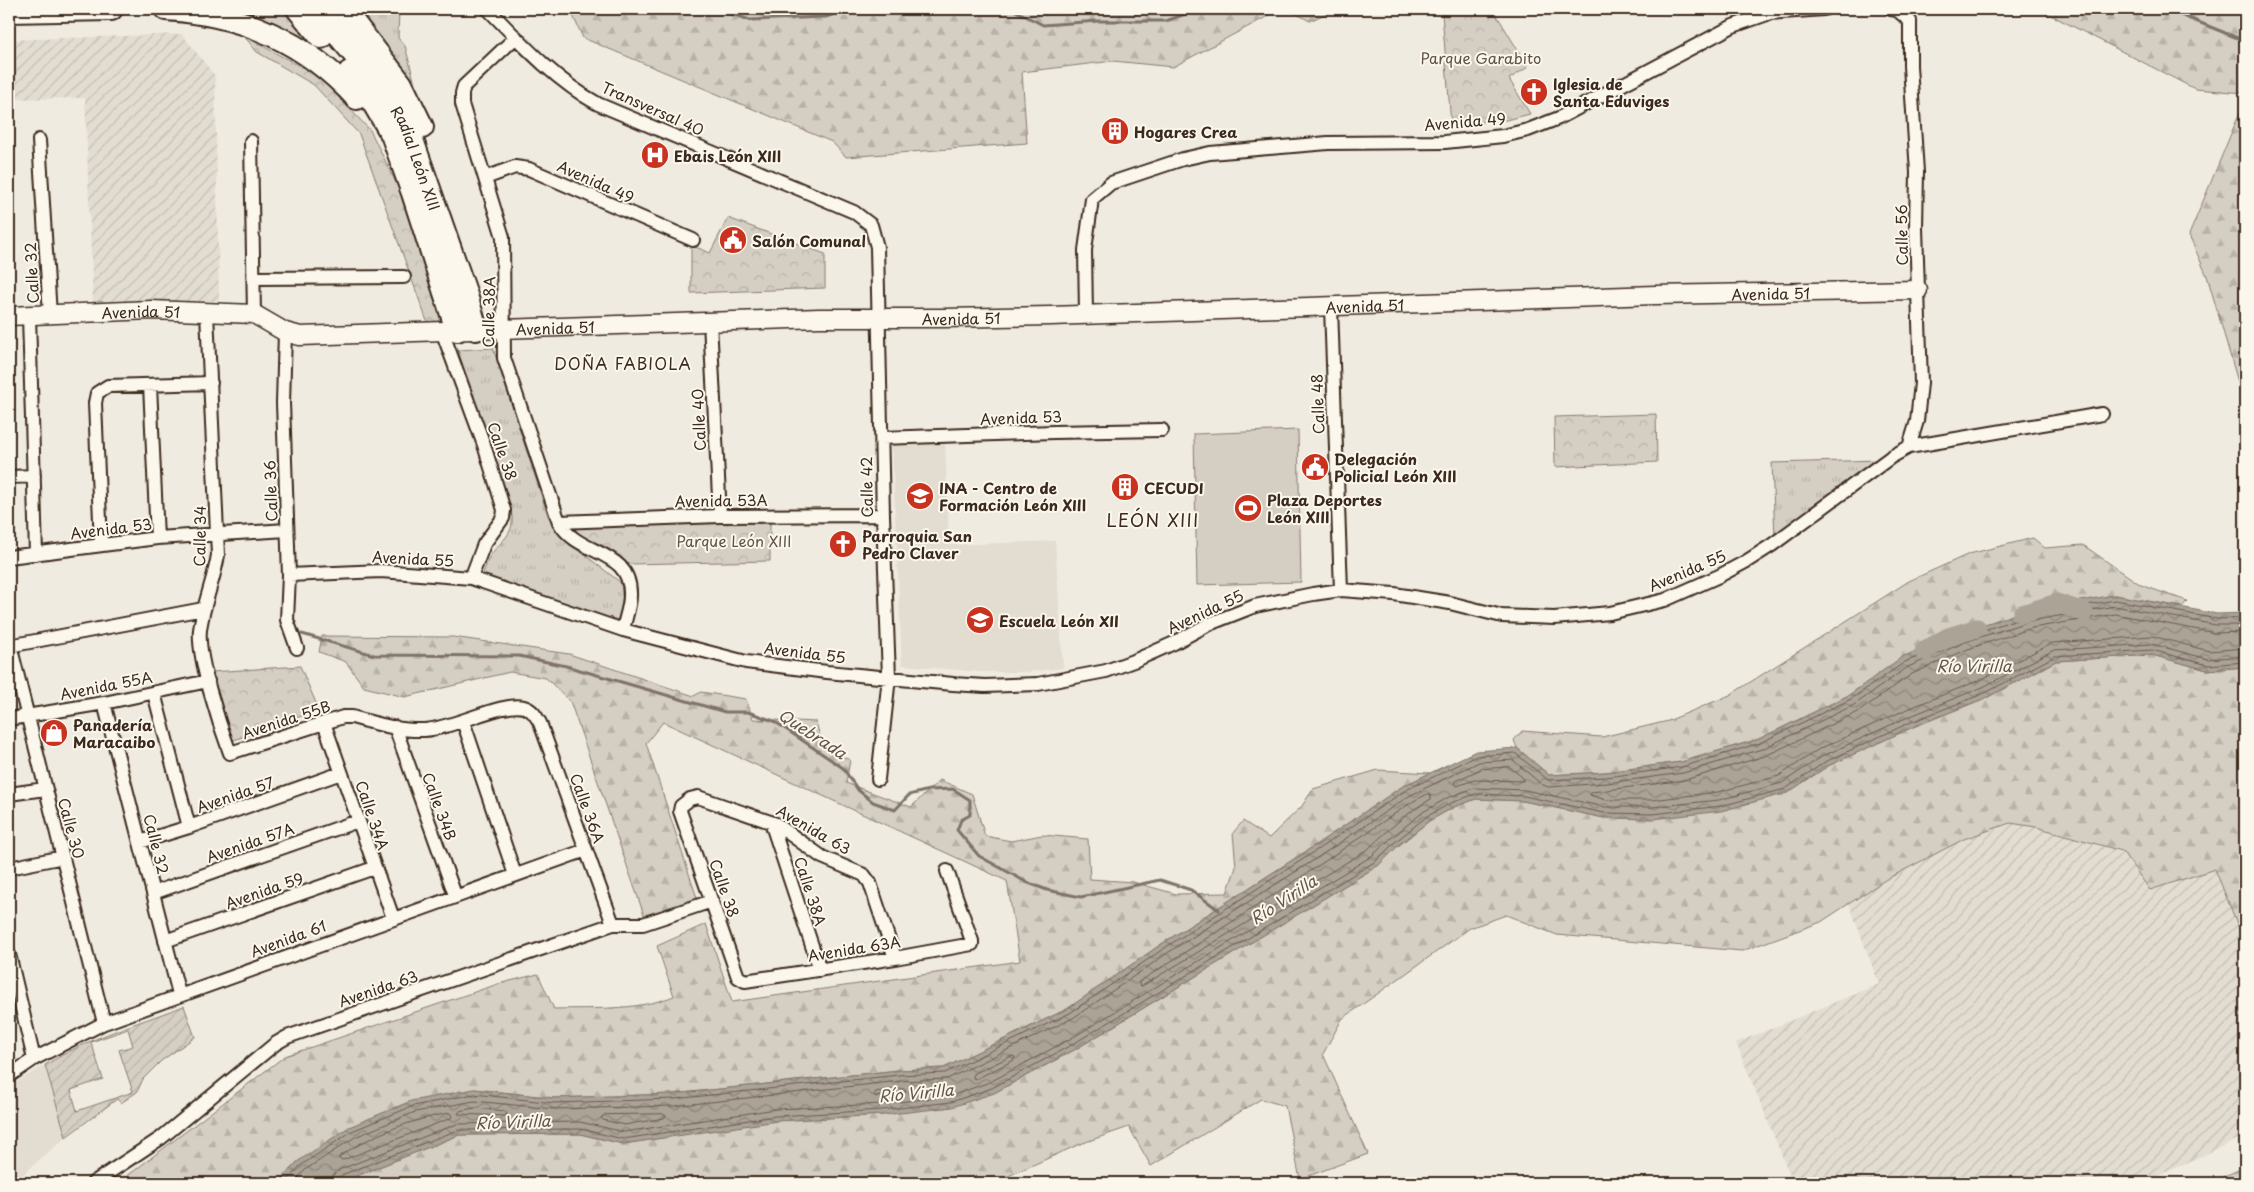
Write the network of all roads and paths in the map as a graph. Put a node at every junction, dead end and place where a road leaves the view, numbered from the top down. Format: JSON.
{"nodes":[{"id":1,"x":111,"y":9,"type":"edge"},
{"id":2,"x":166,"y":9,"type":"edge"},
{"id":3,"x":298,"y":9,"type":"edge"},
{"id":4,"x":317,"y":9,"type":"edge"},
{"id":5,"x":343,"y":9,"type":"edge"},
{"id":6,"x":488,"y":9,"type":"edge"},
{"id":7,"x":1824,"y":9,"type":"edge"},
{"id":8,"x":1891,"y":9,"type":"edge"},
{"id":9,"x":9,"y":11,"type":"edge"},
{"id":10,"x":516,"y":38,"type":"junction"},
{"id":11,"x":39,"y":140,"type":"dead end"},
{"id":12,"x":252,"y":141,"type":"dead end"},
{"id":13,"x":485,"y":178,"type":"junction"},
{"id":14,"x":414,"y":193,"type":"junction"},
{"id":15,"x":871,"y":225,"type":"joint"},
{"id":16,"x":693,"y":240,"type":"dead end"},
{"id":17,"x":404,"y":277,"type":"dead end"},
{"id":18,"x":254,"y":278,"type":"junction"},
{"id":19,"x":1918,"y":290,"type":"junction"},
{"id":20,"x":465,"y":292,"type":"junction"},
{"id":21,"x":1331,"y":307,"type":"junction"},
{"id":22,"x":207,"y":313,"type":"junction"},
{"id":23,"x":254,"y":314,"type":"junction"},
{"id":24,"x":1086,"y":314,"type":"junction"},
{"id":25,"x":50,"y":315,"type":"junction"},
{"id":26,"x":9,"y":316,"type":"edge"},
{"id":27,"x":29,"y":316,"type":"junction"},
{"id":28,"x":880,"y":317,"type":"junction"},
{"id":29,"x":710,"y":322,"type":"junction"},
{"id":30,"x":502,"y":328,"type":"junction"},
{"id":31,"x":458,"y":330,"type":"junction"},
{"id":32,"x":285,"y":332,"type":"junction"},
{"id":33,"x":211,"y":383,"type":"junction"},
{"id":34,"x":150,"y":385,"type":"junction"},
{"id":35,"x":2102,"y":414,"type":"dead end"},
{"id":36,"x":1162,"y":430,"type":"dead end"},
{"id":37,"x":882,"y":438,"type":"junction"},
{"id":38,"x":1909,"y":447,"type":"junction"},
{"id":39,"x":34,"y":476,"type":"junction"},
{"id":40,"x":9,"y":477,"type":"edge"},
{"id":41,"x":883,"y":515,"type":"junction"},
{"id":42,"x":720,"y":516,"type":"junction"},
{"id":43,"x":559,"y":522,"type":"junction"},
{"id":44,"x":288,"y":530,"type":"junction"},
{"id":45,"x":217,"y":534,"type":"junction"},
{"id":46,"x":157,"y":538,"type":"junction"},
{"id":47,"x":101,"y":544,"type":"junction"},
{"id":48,"x":36,"y":554,"type":"junction"},
{"id":49,"x":9,"y":557,"type":"edge"},
{"id":50,"x":289,"y":575,"type":"junction"},
{"id":51,"x":471,"y":578,"type":"junction"},
{"id":52,"x":1341,"y":590,"type":"junction"},
{"id":53,"x":203,"y":609,"type":"junction"},
{"id":54,"x":623,"y":630,"type":"junction"},
{"id":55,"x":9,"y":644,"type":"edge"},
{"id":56,"x":297,"y":648,"type":"dead end"},
{"id":57,"x":890,"y":677,"type":"junction"},
{"id":58,"x":208,"y":681,"type":"junction"},
{"id":59,"x":154,"y":693,"type":"junction"},
{"id":60,"x":104,"y":703,"type":"junction"},
{"id":61,"x":527,"y":708,"type":"joint"},
{"id":62,"x":27,"y":716,"type":"junction"},
{"id":63,"x":9,"y":719,"type":"edge"},
{"id":64,"x":463,"y":722,"type":"junction"},
{"id":65,"x":324,"y":723,"type":"junction"},
{"id":66,"x":395,"y":727,"type":"junction"},
{"id":67,"x":231,"y":753,"type":"joint"},
{"id":68,"x":341,"y":773,"type":"junction"},
{"id":69,"x":878,"y":779,"type":"dead end"},
{"id":70,"x":45,"y":789,"type":"junction"},
{"id":71,"x":9,"y":794,"type":"edge"},
{"id":72,"x":681,"y":806,"type":"joint"},
{"id":73,"x":358,"y":821,"type":"junction"},
{"id":74,"x":771,"y":822,"type":"junction"},
{"id":75,"x":189,"y":827,"type":"junction"},
{"id":76,"x":140,"y":842,"type":"junction"},
{"id":77,"x":586,"y":850,"type":"junction"},
{"id":78,"x":63,"y":857,"type":"junction"},
{"id":79,"x":9,"y":868,"type":"edge"},
{"id":80,"x":374,"y":868,"type":"junction"},
{"id":81,"x":947,"y":871,"type":"dead end"},
{"id":82,"x":515,"y":875,"type":"junction"},
{"id":83,"x":153,"y":893,"type":"junction"},
{"id":84,"x":455,"y":895,"type":"junction"},
{"id":85,"x":712,"y":901,"type":"junction"},
{"id":86,"x":393,"y":918,"type":"junction"},
{"id":87,"x":613,"y":924,"type":"junction"},
{"id":88,"x":164,"y":942,"type":"junction"},
{"id":89,"x":9,"y":954,"type":"edge"},
{"id":90,"x":895,"y":958,"type":"junction"},
{"id":91,"x":820,"y":970,"type":"junction"},
{"id":92,"x":742,"y":980,"type":"joint"},
{"id":93,"x":180,"y":994,"type":"junction"},
{"id":94,"x":104,"y":1023,"type":"junction"},
{"id":95,"x":34,"y":1059,"type":"junction"},
{"id":96,"x":9,"y":1076,"type":"edge"},
{"id":97,"x":93,"y":1183,"type":"edge"}],
"edges":[{"from":1,"to":9,"type":"highway"},
{"from":2,"to":14,"type":"highway"},
{"from":3,"to":14,"type":"highway","name":"Radial León XIII"},
{"from":4,"to":20,"type":"highway","name":"Radial León XIII"},
{"from":5,"to":20,"type":"highway"},
{"from":6,"to":10,"type":"street"},
{"from":7,"to":24,"type":"street","name":"Avenida 49"},
{"from":8,"to":19,"type":"street","name":"Calle 56"},
{"from":10,"to":13,"type":"street","name":"Calle 38A"},
{"from":10,"to":15,"type":"street","name":"Transversal 40"},
{"from":11,"to":25,"type":"street","name":"Calle 32"},
{"from":12,"to":18,"type":"street"},
{"from":13,"to":16,"type":"street","name":"Avenida 49"},
{"from":13,"to":30,"type":"street","name":"Calle 38A"},
{"from":14,"to":31,"type":"highway","name":"Radial León XIII"},
{"from":15,"to":28,"type":"street","name":"Calle 42"},
{"from":17,"to":18,"type":"street"},
{"from":18,"to":23,"type":"street"},
{"from":19,"to":21,"type":"street","name":"Avenida 51"},
{"from":19,"to":38,"type":"street","name":"Calle 56"},
{"from":20,"to":31,"type":"highway","name":"Radial León XIII"},
{"from":21,"to":24,"type":"street","name":"Avenida 51"},
{"from":21,"to":52,"type":"street","name":"Calle 48"},
{"from":22,"to":23,"type":"street","name":"Avenida 51"},
{"from":22,"to":25,"type":"street","name":"Avenida 51"},
{"from":22,"to":33,"type":"street","name":"Calle 34"},
{"from":23,"to":32,"type":"street","name":"Avenida 51"},
{"from":24,"to":28,"type":"street","name":"Avenida 51"},
{"from":25,"to":27,"type":"street","name":"Avenida 51"},
{"from":26,"to":27,"type":"street","name":"Avenida 51"},
{"from":27,"to":39,"type":"street","name":"Calle 32"},
{"from":28,"to":29,"type":"street","name":"Avenida 51"},
{"from":28,"to":37,"type":"street","name":"Calle 42"},
{"from":29,"to":30,"type":"street","name":"Avenida 51"},
{"from":29,"to":42,"type":"street","name":"Calle 40"},
{"from":30,"to":31,"type":"street","name":"Avenida 51"},
{"from":30,"to":43,"type":"street","name":"Calle 38A"},
{"from":31,"to":32,"type":"street","name":"Avenida 51"},
{"from":31,"to":51,"type":"street","name":"Calle 38"},
{"from":32,"to":44,"type":"street","name":"Calle 36"},
{"from":33,"to":34,"type":"street"},
{"from":33,"to":45,"type":"street","name":"Calle 34"},
{"from":34,"to":46,"type":"street"},
{"from":34,"to":47,"type":"street"},
{"from":35,"to":38,"type":"street","name":"Avenida 55"},
{"from":36,"to":37,"type":"street","name":"Avenida 53"},
{"from":37,"to":41,"type":"street","name":"Calle 42"},
{"from":38,"to":52,"type":"street","name":"Avenida 55"},
{"from":39,"to":40,"type":"street"},
{"from":39,"to":48,"type":"street","name":"Calle 32"},
{"from":41,"to":42,"type":"street","name":"Avenida 53A"},
{"from":41,"to":57,"type":"street","name":"Calle 42"},
{"from":42,"to":43,"type":"street","name":"Avenida 53A"},
{"from":43,"to":54,"type":"street","name":"Calle 38A"},
{"from":44,"to":45,"type":"street","name":"Avenida 53"},
{"from":44,"to":50,"type":"street","name":"Calle 36"},
{"from":45,"to":46,"type":"street","name":"Avenida 53"},
{"from":45,"to":53,"type":"street","name":"Calle 34"},
{"from":46,"to":47,"type":"street","name":"Avenida 53"},
{"from":47,"to":48,"type":"street","name":"Avenida 53"},
{"from":48,"to":49,"type":"street","name":"Avenida 53"},
{"from":50,"to":51,"type":"street","name":"Avenida 55"},
{"from":50,"to":56,"type":"street","name":"Calle 36"},
{"from":51,"to":54,"type":"street","name":"Avenida 55"},
{"from":52,"to":57,"type":"street","name":"Avenida 55"},
{"from":53,"to":55,"type":"street"},
{"from":53,"to":58,"type":"street","name":"Calle 34"},
{"from":54,"to":57,"type":"street","name":"Avenida 55"},
{"from":55,"to":62,"type":"street","name":"Calle 30"},
{"from":57,"to":69,"type":"street","name":"Calle 42"},
{"from":58,"to":59,"type":"street","name":"Avenida 55A"},
{"from":58,"to":67,"type":"street","name":"Calle 34"},
{"from":59,"to":60,"type":"street","name":"Avenida 55A"},
{"from":59,"to":75,"type":"street"},
{"from":60,"to":62,"type":"street","name":"Avenida 55A"},
{"from":60,"to":76,"type":"street","name":"Calle 32"},
{"from":61,"to":64,"type":"street","name":"Avenida 55B"},
{"from":61,"to":77,"type":"street","name":"Calle 36A"},
{"from":62,"to":63,"type":"street","name":"Avenida 55A"},
{"from":62,"to":70,"type":"street","name":"Calle 30"},
{"from":64,"to":66,"type":"street","name":"Avenida 55B"},
{"from":64,"to":82,"type":"street"},
{"from":65,"to":66,"type":"street","name":"Avenida 55B"},
{"from":65,"to":67,"type":"street","name":"Avenida 55B"},
{"from":65,"to":68,"type":"street","name":"Calle 34A"},
{"from":66,"to":84,"type":"street","name":"Calle 34B"},
{"from":68,"to":73,"type":"street","name":"Calle 34A"},
{"from":68,"to":75,"type":"street","name":"Avenida 57"},
{"from":70,"to":71,"type":"street"},
{"from":70,"to":78,"type":"street","name":"Calle 30"},
{"from":72,"to":74,"type":"street","name":"Avenida 63"},
{"from":72,"to":85,"type":"street","name":"Calle 38"},
{"from":73,"to":80,"type":"street","name":"Calle 34A"},
{"from":73,"to":83,"type":"street","name":"Avenida 57A"},
{"from":74,"to":90,"type":"street","name":"Avenida 63"},
{"from":74,"to":91,"type":"street","name":"Calle 38A"},
{"from":75,"to":76,"type":"street","name":"Avenida 57"},
{"from":76,"to":83,"type":"street","name":"Calle 32"},
{"from":77,"to":82,"type":"street","name":"Avenida 61"},
{"from":77,"to":87,"type":"street","name":"Calle 36A"},
{"from":78,"to":79,"type":"street"},
{"from":78,"to":94,"type":"street","name":"Calle 30"},
{"from":80,"to":86,"type":"street","name":"Calle 34A"},
{"from":80,"to":88,"type":"street","name":"Avenida 59"},
{"from":81,"to":90,"type":"street","name":"Avenida 63A"},
{"from":82,"to":84,"type":"street","name":"Avenida 61"},
{"from":83,"to":88,"type":"street","name":"Calle 32"},
{"from":84,"to":86,"type":"street","name":"Avenida 61"},
{"from":85,"to":87,"type":"street","name":"Avenida 63"},
{"from":85,"to":92,"type":"street","name":"Calle 38"},
{"from":86,"to":93,"type":"street","name":"Avenida 61"},
{"from":87,"to":97,"type":"street","name":"Avenida 63"},
{"from":88,"to":93,"type":"street","name":"Calle 32"},
{"from":89,"to":95,"type":"street"},
{"from":90,"to":91,"type":"street","name":"Avenida 63A"},
{"from":91,"to":92,"type":"street","name":"Avenida 63A"},
{"from":93,"to":94,"type":"street","name":"Avenida 61"},
{"from":94,"to":95,"type":"street","name":"Avenida 61"},
{"from":95,"to":96,"type":"street","name":"Avenida 61"}]}
